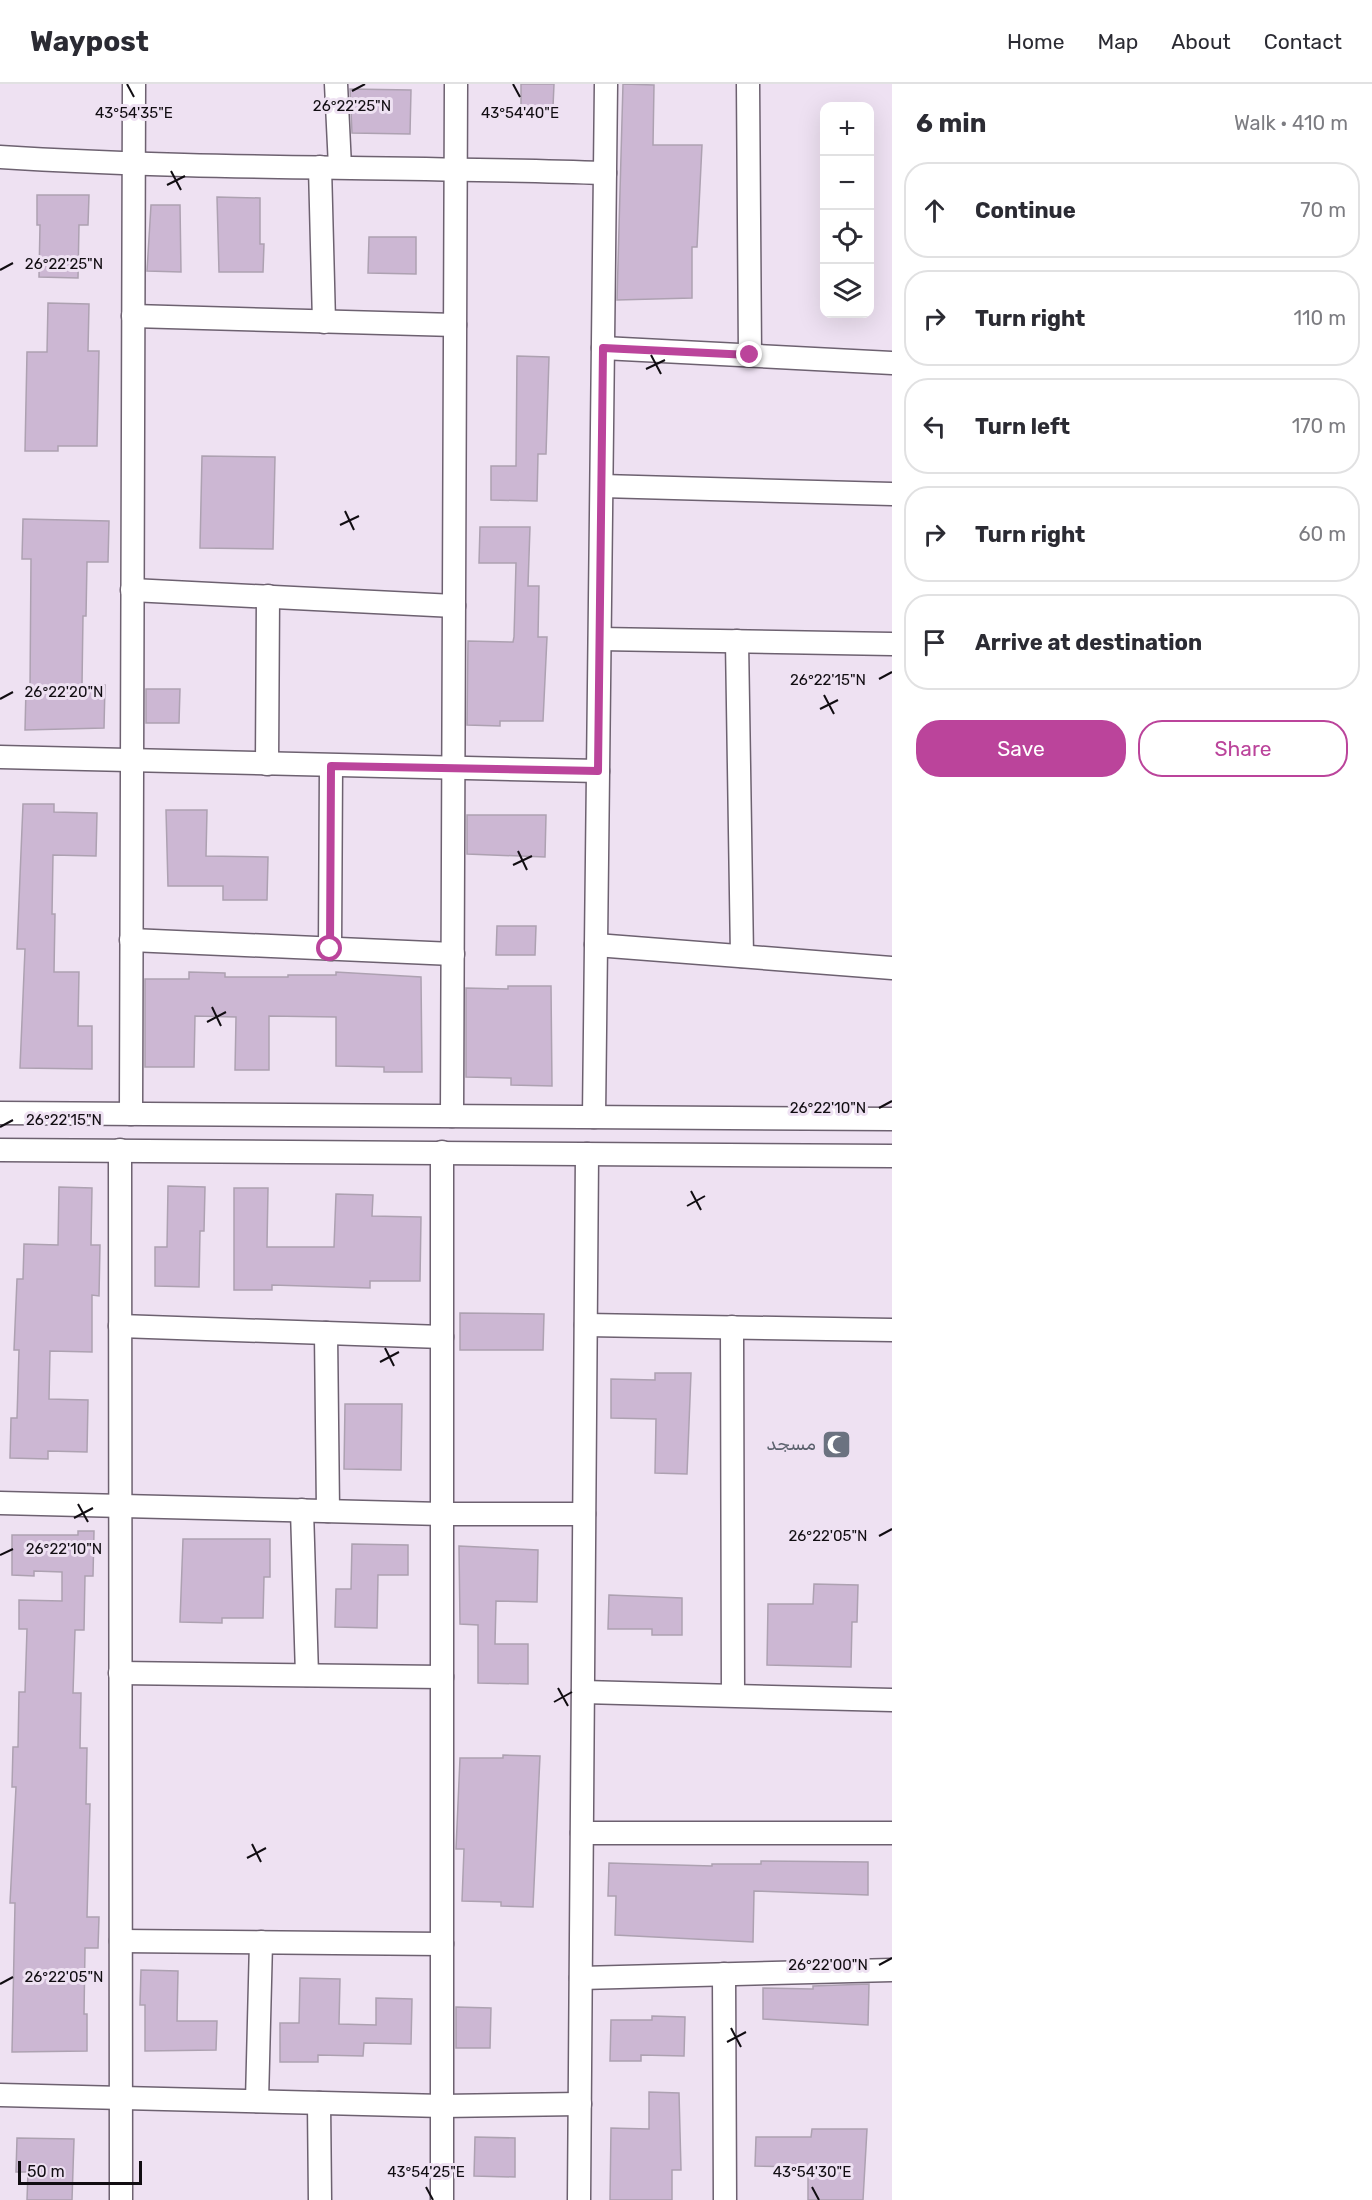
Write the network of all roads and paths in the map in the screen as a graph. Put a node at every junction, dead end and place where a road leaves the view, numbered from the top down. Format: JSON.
{"nodes":[{"id":1,"x":134,"y":84,"type":"edge"},
{"id":2,"x":336,"y":84,"type":"edge"},
{"id":3,"x":456,"y":84,"type":"edge"},
{"id":4,"x":606,"y":84,"type":"edge"},
{"id":5,"x":748,"y":84,"type":"edge"},
{"id":6,"x":0,"y":157,"type":"edge"},
{"id":7,"x":134,"y":165,"type":"junction"},
{"id":8,"x":330,"y":167,"type":"junction"},
{"id":9,"x":456,"y":167,"type":"junction"},
{"id":10,"x":605,"y":173,"type":"junction"},
{"id":11,"x":133,"y":316,"type":"junction"},
{"id":12,"x":324,"y":322,"type":"junction"},
{"id":13,"x":455,"y":326,"type":"junction"},
{"id":14,"x":603,"y":348,"type":"junction"},
{"id":15,"x":750,"y":355,"type":"junction"},
{"id":16,"x":892,"y":363,"type":"edge"},
{"id":17,"x":602,"y":486,"type":"junction"},
{"id":18,"x":892,"y":494,"type":"edge"},
{"id":19,"x":132,"y":590,"type":"junction"},
{"id":20,"x":268,"y":596,"type":"junction"},
{"id":21,"x":454,"y":606,"type":"junction"},
{"id":22,"x":600,"y":639,"type":"junction"},
{"id":23,"x":737,"y":641,"type":"junction"},
{"id":24,"x":892,"y":644,"type":"edge"},
{"id":25,"x":0,"y":757,"type":"edge"},
{"id":26,"x":132,"y":762,"type":"junction"},
{"id":27,"x":267,"y":764,"type":"junction"},
{"id":28,"x":331,"y":766,"type":"junction"},
{"id":29,"x":453,"y":768,"type":"junction"},
{"id":30,"x":598,"y":771,"type":"junction"},
{"id":31,"x":131,"y":940,"type":"junction"},
{"id":32,"x":596,"y":945,"type":"junction"},
{"id":33,"x":330,"y":949,"type":"junction"},
{"id":34,"x":453,"y":954,"type":"junction"},
{"id":35,"x":742,"y":956,"type":"junction"},
{"id":36,"x":892,"y":968,"type":"edge"},
{"id":37,"x":0,"y":1113,"type":"edge"},
{"id":38,"x":131,"y":1114,"type":"junction"},
{"id":39,"x":452,"y":1116,"type":"junction"},
{"id":40,"x":594,"y":1117,"type":"junction"},
{"id":41,"x":892,"y":1119,"type":"edge"},
{"id":42,"x":0,"y":1150,"type":"edge"},
{"id":43,"x":120,"y":1150,"type":"junction"},
{"id":44,"x":442,"y":1152,"type":"junction"},
{"id":45,"x":587,"y":1154,"type":"junction"},
{"id":46,"x":892,"y":1156,"type":"edge"},
{"id":47,"x":586,"y":1325,"type":"junction"},
{"id":48,"x":120,"y":1326,"type":"junction"},
{"id":49,"x":732,"y":1328,"type":"junction"},
{"id":50,"x":892,"y":1330,"type":"edge"},
{"id":51,"x":326,"y":1333,"type":"junction"},
{"id":52,"x":442,"y":1337,"type":"junction"},
{"id":53,"x":0,"y":1503,"type":"edge"},
{"id":54,"x":120,"y":1506,"type":"junction"},
{"id":55,"x":302,"y":1510,"type":"junction"},
{"id":56,"x":328,"y":1511,"type":"junction"},
{"id":57,"x":442,"y":1514,"type":"junction"},
{"id":58,"x":584,"y":1514,"type":"junction"},
{"id":59,"x":120,"y":1673,"type":"junction"},
{"id":60,"x":307,"y":1675,"type":"junction"},
{"id":61,"x":442,"y":1677,"type":"junction"},
{"id":62,"x":583,"y":1692,"type":"junction"},
{"id":63,"x":733,"y":1695,"type":"junction"},
{"id":64,"x":892,"y":1700,"type":"edge"},
{"id":65,"x":582,"y":1833,"type":"junction"},
{"id":66,"x":892,"y":1833,"type":"edge"},
{"id":67,"x":121,"y":1941,"type":"junction"},
{"id":68,"x":261,"y":1942,"type":"junction"},
{"id":69,"x":442,"y":1944,"type":"junction"},
{"id":70,"x":892,"y":1971,"type":"edge"},
{"id":71,"x":724,"y":1974,"type":"junction"},
{"id":72,"x":581,"y":1977,"type":"junction"},
{"id":73,"x":0,"y":2095,"type":"edge"},
{"id":74,"x":121,"y":2097,"type":"junction"},
{"id":75,"x":257,"y":2101,"type":"junction"},
{"id":76,"x":319,"y":2103,"type":"junction"},
{"id":77,"x":580,"y":2104,"type":"junction"},
{"id":78,"x":442,"y":2106,"type":"junction"},
{"id":79,"x":121,"y":2200,"type":"edge"},
{"id":80,"x":320,"y":2200,"type":"edge"},
{"id":81,"x":442,"y":2200,"type":"edge"},
{"id":82,"x":579,"y":2200,"type":"edge"},
{"id":83,"x":725,"y":2200,"type":"edge"}],
"edges":[{"from":1,"to":7,"type":"street"},
{"from":2,"to":8,"type":"street"},
{"from":3,"to":9,"type":"street"},
{"from":4,"to":10,"type":"street"},
{"from":5,"to":15,"type":"street"},
{"from":6,"to":7,"type":"street"},
{"from":7,"to":8,"type":"street"},
{"from":7,"to":11,"type":"street"},
{"from":8,"to":9,"type":"street"},
{"from":8,"to":12,"type":"street"},
{"from":9,"to":10,"type":"street"},
{"from":9,"to":13,"type":"street"},
{"from":10,"to":14,"type":"street"},
{"from":11,"to":12,"type":"street"},
{"from":11,"to":19,"type":"street"},
{"from":12,"to":13,"type":"street"},
{"from":13,"to":21,"type":"street"},
{"from":14,"to":15,"type":"street"},
{"from":14,"to":17,"type":"street"},
{"from":15,"to":16,"type":"street"},
{"from":17,"to":18,"type":"street"},
{"from":17,"to":22,"type":"street"},
{"from":19,"to":20,"type":"street"},
{"from":19,"to":26,"type":"street"},
{"from":20,"to":21,"type":"street"},
{"from":20,"to":27,"type":"street"},
{"from":21,"to":29,"type":"street"},
{"from":22,"to":23,"type":"street"},
{"from":22,"to":30,"type":"street"},
{"from":23,"to":24,"type":"street"},
{"from":23,"to":35,"type":"street"},
{"from":25,"to":26,"type":"street"},
{"from":26,"to":27,"type":"street"},
{"from":26,"to":31,"type":"street"},
{"from":27,"to":28,"type":"street"},
{"from":28,"to":29,"type":"street"},
{"from":28,"to":33,"type":"street"},
{"from":29,"to":30,"type":"street"},
{"from":29,"to":34,"type":"street"},
{"from":30,"to":32,"type":"street"},
{"from":31,"to":33,"type":"street"},
{"from":31,"to":38,"type":"street"},
{"from":32,"to":35,"type":"street"},
{"from":32,"to":40,"type":"street"},
{"from":33,"to":34,"type":"street"},
{"from":34,"to":39,"type":"street"},
{"from":35,"to":36,"type":"street"},
{"from":37,"to":38,"type":"street"},
{"from":38,"to":39,"type":"street"},
{"from":39,"to":40,"type":"street"},
{"from":40,"to":41,"type":"street"},
{"from":42,"to":43,"type":"street"},
{"from":43,"to":44,"type":"street"},
{"from":43,"to":48,"type":"street"},
{"from":44,"to":45,"type":"street"},
{"from":44,"to":52,"type":"street"},
{"from":45,"to":46,"type":"street"},
{"from":45,"to":47,"type":"street"},
{"from":47,"to":49,"type":"street"},
{"from":47,"to":58,"type":"street"},
{"from":48,"to":51,"type":"street"},
{"from":48,"to":54,"type":"street"},
{"from":49,"to":50,"type":"street"},
{"from":49,"to":63,"type":"street"},
{"from":51,"to":52,"type":"street"},
{"from":51,"to":56,"type":"street"},
{"from":52,"to":57,"type":"street"},
{"from":53,"to":54,"type":"street"},
{"from":54,"to":55,"type":"street"},
{"from":54,"to":59,"type":"street"},
{"from":55,"to":56,"type":"street"},
{"from":55,"to":60,"type":"street"},
{"from":56,"to":57,"type":"street"},
{"from":57,"to":58,"type":"street"},
{"from":57,"to":61,"type":"street"},
{"from":58,"to":62,"type":"street"},
{"from":59,"to":60,"type":"street"},
{"from":59,"to":67,"type":"street"},
{"from":60,"to":61,"type":"street"},
{"from":61,"to":69,"type":"street"},
{"from":62,"to":63,"type":"street"},
{"from":62,"to":65,"type":"street"},
{"from":63,"to":64,"type":"street"},
{"from":65,"to":66,"type":"street"},
{"from":65,"to":72,"type":"street"},
{"from":67,"to":68,"type":"street"},
{"from":67,"to":74,"type":"street"},
{"from":68,"to":69,"type":"street"},
{"from":68,"to":75,"type":"street"},
{"from":69,"to":78,"type":"street"},
{"from":70,"to":71,"type":"street"},
{"from":71,"to":72,"type":"street"},
{"from":71,"to":83,"type":"street"},
{"from":72,"to":77,"type":"street"},
{"from":73,"to":74,"type":"street"},
{"from":74,"to":75,"type":"street"},
{"from":74,"to":79,"type":"street"},
{"from":75,"to":76,"type":"street"},
{"from":76,"to":78,"type":"street"},
{"from":76,"to":80,"type":"street"},
{"from":77,"to":78,"type":"street"},
{"from":77,"to":82,"type":"street"},
{"from":78,"to":81,"type":"street"}]}
